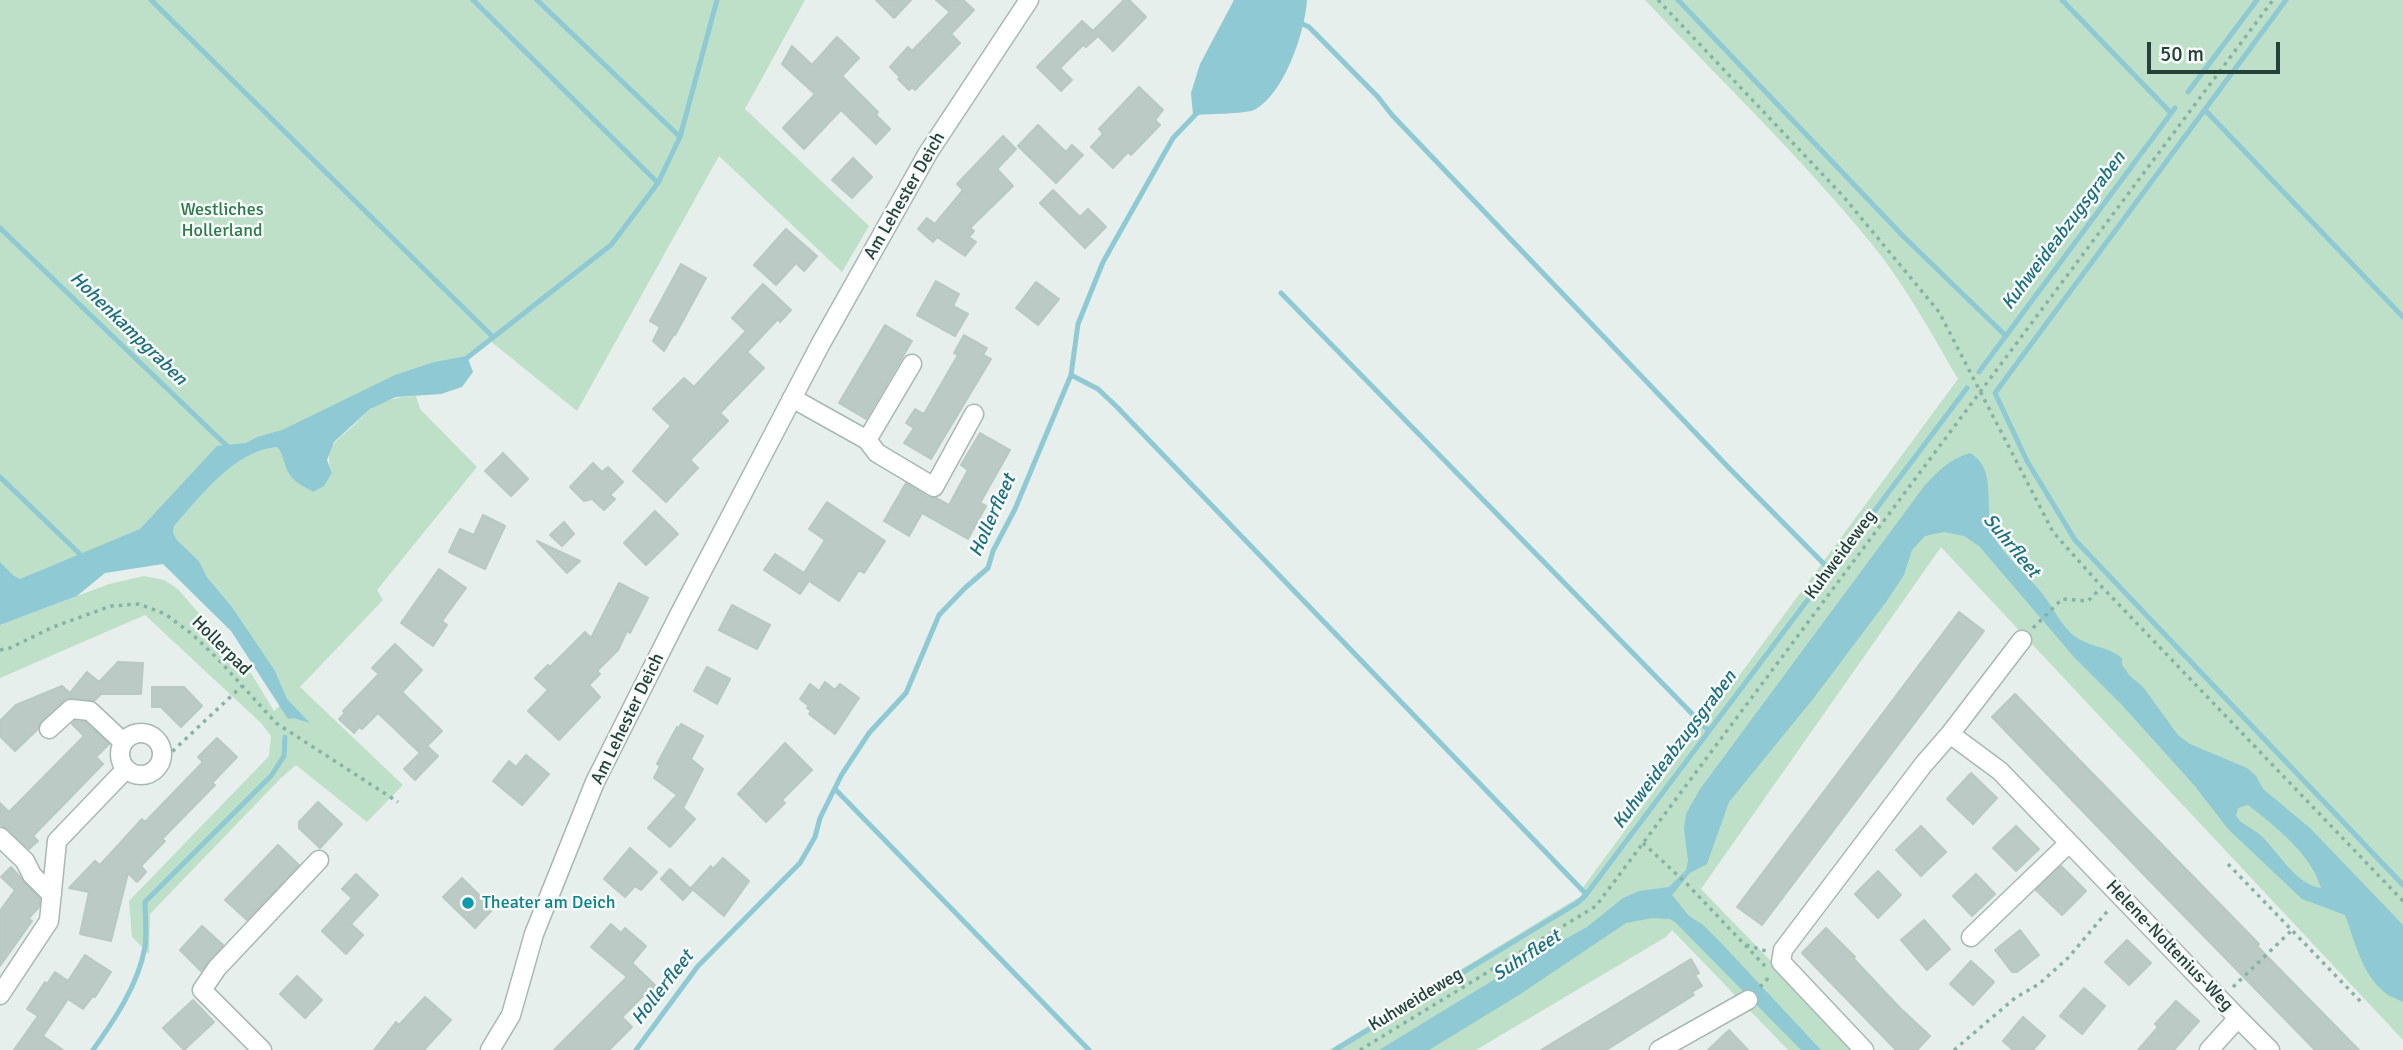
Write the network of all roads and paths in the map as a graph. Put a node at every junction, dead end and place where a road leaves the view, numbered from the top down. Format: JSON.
{"nodes":[{"id":1,"x":1030,"y":0,"type":"edge"},
{"id":2,"x":1658,"y":0,"type":"edge"},
{"id":3,"x":2273,"y":0,"type":"edge"},
{"id":4,"x":912,"y":364,"type":"dead end"},
{"id":5,"x":1980,"y":392,"type":"junction"},
{"id":6,"x":792,"y":398,"type":"junction"},
{"id":7,"x":974,"y":414,"type":"dead end"},
{"id":8,"x":867,"y":440,"type":"junction"},
{"id":9,"x":2102,"y":587,"type":"junction"},
{"id":10,"x":2028,"y":633,"type":"joint"},
{"id":11,"x":0,"y":650,"type":"edge"},
{"id":12,"x":242,"y":686,"type":"junction"},
{"id":13,"x":49,"y":729,"type":"dead end"},
{"id":14,"x":1950,"y":734,"type":"junction"},
{"id":15,"x":123,"y":742,"type":"junction"},
{"id":16,"x":160,"y":763,"type":"junction"},
{"id":17,"x":126,"y":769,"type":"junction"},
{"id":18,"x":398,"y":802,"type":"dead end"},
{"id":19,"x":0,"y":837,"type":"edge"},
{"id":20,"x":1643,"y":843,"type":"junction"},
{"id":21,"x":2069,"y":843,"type":"junction"},
{"id":22,"x":319,"y":860,"type":"dead end"},
{"id":23,"x":2228,"y":863,"type":"dead end"},
{"id":24,"x":1687,"y":884,"type":"dead end"},
{"id":25,"x":52,"y":895,"type":"junction"},
{"id":26,"x":2121,"y":897,"type":"junction"},
{"id":27,"x":2403,"y":901,"type":"edge"},
{"id":28,"x":2292,"y":930,"type":"junction"},
{"id":29,"x":1971,"y":937,"type":"dead end"},
{"id":30,"x":0,"y":995,"type":"edge"},
{"id":31,"x":1748,"y":1000,"type":"dead end"},
{"id":32,"x":2220,"y":1000,"type":"junction"},
{"id":33,"x":2362,"y":1003,"type":"dead end"},
{"id":34,"x":2238,"y":1018,"type":"junction"},
{"id":35,"x":262,"y":1050,"type":"edge"},
{"id":36,"x":490,"y":1050,"type":"edge"},
{"id":37,"x":1360,"y":1050,"type":"edge"},
{"id":38,"x":1660,"y":1050,"type":"edge"},
{"id":39,"x":1864,"y":1050,"type":"edge"},
{"id":40,"x":1954,"y":1050,"type":"edge"},
{"id":41,"x":2209,"y":1050,"type":"edge"},
{"id":42,"x":2270,"y":1050,"type":"edge"}],
"edges":[{"from":1,"to":6,"type":"street","name":"Am Lehester Deich"},
{"from":2,"to":5,"type":"path"},
{"from":3,"to":5,"type":"path","name":"Kuhweideweg"},
{"from":4,"to":8,"type":"street"},
{"from":5,"to":9,"type":"path"},
{"from":5,"to":20,"type":"path","name":"Kuhweideweg"},
{"from":6,"to":8,"type":"street"},
{"from":6,"to":36,"type":"street","name":"Am Lehester Deich"},
{"from":7,"to":8,"type":"street"},
{"from":9,"to":10,"type":"path"},
{"from":9,"to":27,"type":"path"},
{"from":10,"to":14,"type":"street"},
{"from":11,"to":12,"type":"path","name":"Hollerpad"},
{"from":12,"to":16,"type":"path"},
{"from":12,"to":18,"type":"path","name":"Hollerpad"},
{"from":13,"to":15,"type":"street"},
{"from":14,"to":21,"type":"street","name":"Helene-Noltenius-Weg"},
{"from":14,"to":39,"type":"street"},
{"from":15,"to":16,"type":"street"},
{"from":15,"to":17,"type":"street"},
{"from":16,"to":17,"type":"street"},
{"from":17,"to":25,"type":"street"},
{"from":19,"to":25,"type":"street"},
{"from":20,"to":24,"type":"path"},
{"from":20,"to":37,"type":"path","name":"Kuhweideweg"},
{"from":21,"to":26,"type":"street","name":"Helene-Noltenius-Weg"},
{"from":21,"to":29,"type":"street"},
{"from":22,"to":35,"type":"street"},
{"from":23,"to":28,"type":"path"},
{"from":25,"to":30,"type":"street"},
{"from":26,"to":32,"type":"street","name":"Helene-Noltenius-Weg"},
{"from":26,"to":40,"type":"path"},
{"from":28,"to":32,"type":"path"},
{"from":28,"to":33,"type":"path"},
{"from":31,"to":38,"type":"street"},
{"from":32,"to":34,"type":"street","name":"Helene-Noltenius-Weg"},
{"from":34,"to":41,"type":"street","name":"Helene-Noltenius-Weg"},
{"from":34,"to":42,"type":"street"}]}
